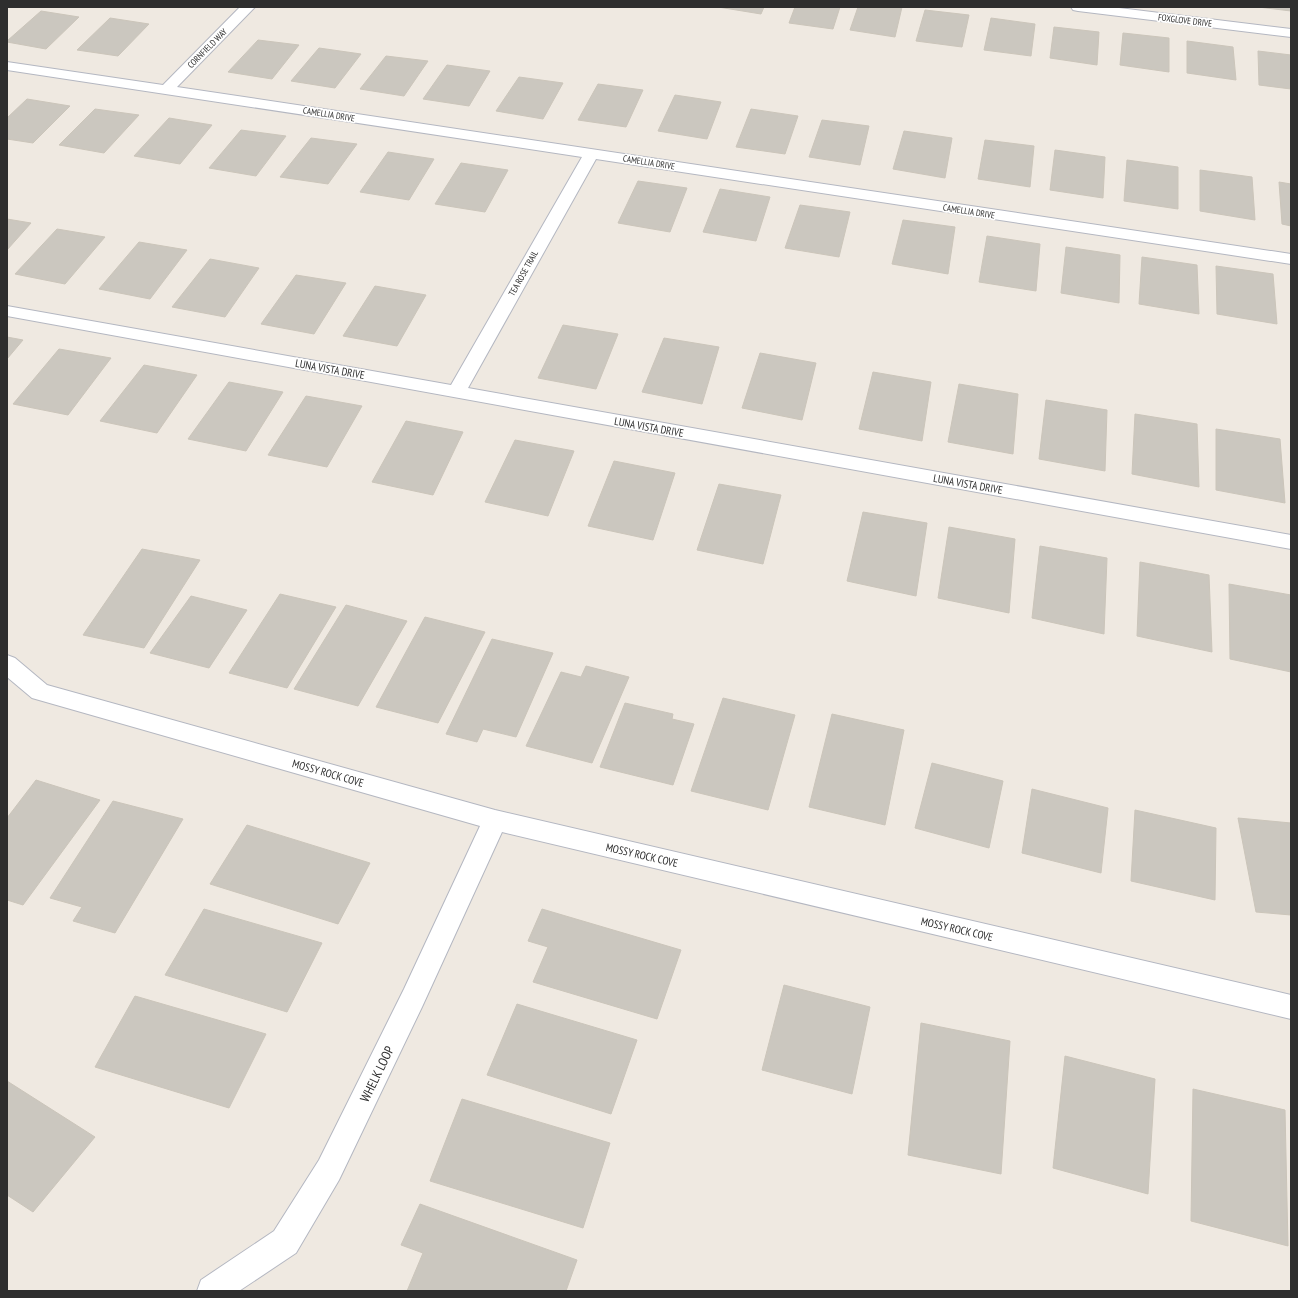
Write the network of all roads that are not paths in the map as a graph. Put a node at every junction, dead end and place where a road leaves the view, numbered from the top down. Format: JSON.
{"nodes":[{"id":1,"x":248,"y":7,"type":"edge"},
{"id":2,"x":1078,"y":7,"type":"edge"},
{"id":3,"x":1291,"y":33,"type":"edge"},
{"id":4,"x":7,"y":66,"type":"edge"},
{"id":5,"x":166,"y":90,"type":"junction"},
{"id":6,"x":591,"y":154,"type":"junction"},
{"id":7,"x":1291,"y":259,"type":"edge"},
{"id":8,"x":7,"y":311,"type":"edge"},
{"id":9,"x":456,"y":392,"type":"junction"},
{"id":10,"x":1291,"y":542,"type":"edge"},
{"id":11,"x":7,"y":664,"type":"edge"},
{"id":12,"x":495,"y":820,"type":"junction"},
{"id":13,"x":1291,"y":1007,"type":"edge"},
{"id":14,"x":212,"y":1291,"type":"edge"}],
"edges":[{"from":1,"to":5,"type":"street","name":"CORNFIELD WAY"},
{"from":2,"to":3,"type":"street","name":"FOXGLOVE DRIVE"},
{"from":4,"to":5,"type":"street","name":"CAMELLIA DRIVE"},
{"from":5,"to":6,"type":"street","name":"CAMELLIA DRIVE"},
{"from":6,"to":7,"type":"street","name":"CAMELLIA DRIVE"},
{"from":6,"to":9,"type":"street","name":"TEA ROSE TRAIL"},
{"from":8,"to":9,"type":"street","name":"LUNA VISTA DRIVE"},
{"from":9,"to":10,"type":"street","name":"LUNA VISTA DRIVE"},
{"from":11,"to":12,"type":"street","name":"MOSSY ROCK COVE"},
{"from":12,"to":13,"type":"street","name":"MOSSY ROCK COVE"},
{"from":12,"to":14,"type":"street","name":"WHELK LOOP"}]}
